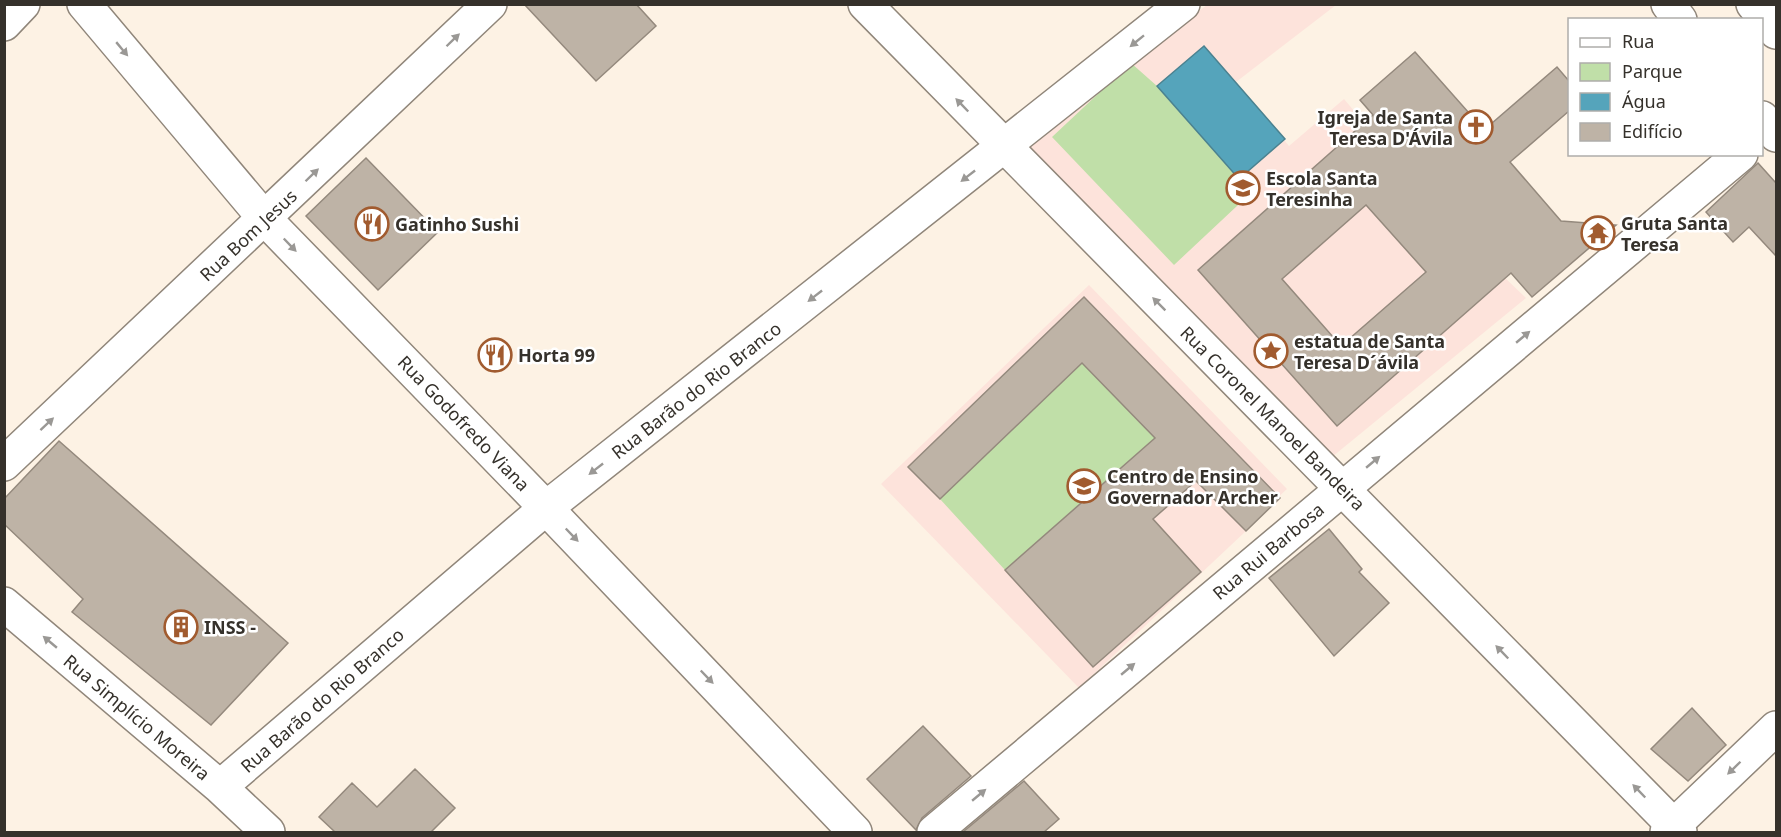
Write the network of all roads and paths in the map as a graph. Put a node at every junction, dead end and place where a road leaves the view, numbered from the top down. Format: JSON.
{"nodes":[{"id":1,"x":22,"y":4,"type":"edge"},
{"id":2,"x":84,"y":4,"type":"edge"},
{"id":3,"x":490,"y":4,"type":"edge"},
{"id":4,"x":865,"y":4,"type":"edge"},
{"id":5,"x":1183,"y":4,"type":"edge"},
{"id":6,"x":1668,"y":4,"type":"edge"},
{"id":7,"x":1753,"y":4,"type":"edge"},
{"id":8,"x":1678,"y":18,"type":"edge"},
{"id":9,"x":4,"y":24,"type":"edge"},
{"id":10,"x":1776,"y":32,"type":"edge"},
{"id":11,"x":1003,"y":148,"type":"junction"},
{"id":12,"x":1739,"y":156,"type":"edge"},
{"id":13,"x":265,"y":219,"type":"junction"},
{"id":14,"x":4,"y":464,"type":"edge"},
{"id":15,"x":1342,"y":488,"type":"junction"},
{"id":16,"x":546,"y":508,"type":"junction"},
{"id":17,"x":4,"y":604,"type":"edge"},
{"id":18,"x":1776,"y":728,"type":"edge"},
{"id":19,"x":220,"y":787,"type":"junction"},
{"id":20,"x":1674,"y":830,"type":"edge"},
{"id":21,"x":268,"y":832,"type":"edge"},
{"id":22,"x":855,"y":832,"type":"edge"},
{"id":23,"x":934,"y":832,"type":"edge"}],
"edges":[{"from":1,"to":9,"type":"street"},
{"from":2,"to":13,"type":"street","name":"Rua Godofredo Viana","one_way":true},
{"from":13,"to":3,"type":"street","name":"Rua Bom Jesus","one_way":true},
{"from":11,"to":4,"type":"street","name":"Rua Coronel Manoel Bandeira","one_way":true},
{"from":5,"to":11,"type":"street","name":"Rua Barão do Rio Branco","one_way":true},
{"from":6,"to":8,"type":"street"},
{"from":7,"to":10,"type":"street"},
{"from":15,"to":11,"type":"street","name":"Rua Coronel Manoel Bandeira","one_way":true},
{"from":11,"to":16,"type":"street","name":"Rua Barão do Rio Branco","one_way":true},
{"from":15,"to":12,"type":"street","name":"Rua Rui Barbosa","one_way":true},
{"from":14,"to":13,"type":"street","name":"Rua Bom Jesus","one_way":true},
{"from":13,"to":16,"type":"street","name":"Rua Godofredo Viana","one_way":true},
{"from":20,"to":15,"type":"street","name":"Rua Coronel Manoel Bandeira","one_way":true},
{"from":23,"to":15,"type":"street","name":"Rua Rui Barbosa","one_way":true},
{"from":16,"to":19,"type":"street","name":"Rua Barão do Rio Branco"},
{"from":16,"to":22,"type":"street","name":"Rua Godofredo Viana","one_way":true},
{"from":19,"to":17,"type":"street","name":"Rua Simplício Moreira","one_way":true},
{"from":18,"to":20,"type":"street","one_way":true},
{"from":19,"to":21,"type":"street","name":"Rua Simplício Moreira"}]}
